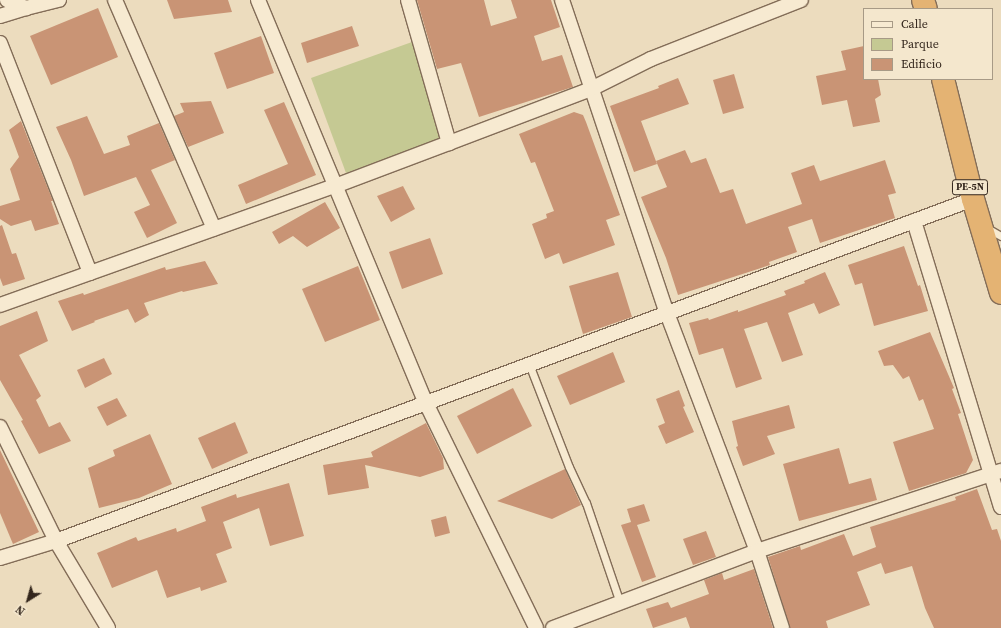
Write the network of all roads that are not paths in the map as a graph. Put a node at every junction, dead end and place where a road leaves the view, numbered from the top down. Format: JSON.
{"nodes":[{"id":1,"x":8,"y":0,"type":"edge"},
{"id":2,"x":59,"y":0,"type":"edge"},
{"id":3,"x":115,"y":0,"type":"edge"},
{"id":4,"x":258,"y":0,"type":"edge"},
{"id":5,"x":408,"y":0,"type":"edge"},
{"id":6,"x":562,"y":0,"type":"edge"},
{"id":7,"x":801,"y":0,"type":"edge"},
{"id":8,"x":26,"y":8,"type":"junction"},
{"id":9,"x":0,"y":16,"type":"edge"},
{"id":10,"x":0,"y":43,"type":"edge"},
{"id":11,"x":943,"y":80,"type":"edge"},
{"id":12,"x":591,"y":89,"type":"junction"},
{"id":13,"x":449,"y":143,"type":"junction"},
{"id":14,"x":335,"y":186,"type":"junction"},
{"id":15,"x":973,"y":199,"type":"junction"},
{"id":16,"x":914,"y":221,"type":"junction"},
{"id":17,"x":981,"y":225,"type":"junction"},
{"id":18,"x":214,"y":229,"type":"junction"},
{"id":19,"x":1001,"y":236,"type":"edge"},
{"id":20,"x":90,"y":273,"type":"junction"},
{"id":21,"x":1001,"y":293,"type":"edge"},
{"id":22,"x":0,"y":305,"type":"edge"},
{"id":23,"x":667,"y":313,"type":"junction"},
{"id":24,"x":529,"y":364,"type":"junction"},
{"id":25,"x":426,"y":403,"type":"junction"},
{"id":26,"x":0,"y":427,"type":"edge"},
{"id":27,"x":996,"y":472,"type":"edge"},
{"id":28,"x":1001,"y":507,"type":"edge"},
{"id":29,"x":56,"y":541,"type":"junction"},
{"id":30,"x":757,"y":551,"type":"junction"},
{"id":31,"x":0,"y":558,"type":"edge"},
{"id":32,"x":620,"y":603,"type":"junction"},
{"id":33,"x":108,"y":628,"type":"edge"},
{"id":34,"x":536,"y":628,"type":"edge"},
{"id":35,"x":553,"y":628,"type":"edge"},
{"id":36,"x":782,"y":628,"type":"edge"}],
"edges":[{"from":1,"to":8,"type":"street"},
{"from":2,"to":8,"type":"street"},
{"from":3,"to":18,"type":"street"},
{"from":4,"to":14,"type":"street"},
{"from":5,"to":13,"type":"street"},
{"from":6,"to":12,"type":"street"},
{"from":7,"to":12,"type":"street"},
{"from":8,"to":9,"type":"street"},
{"from":10,"to":20,"type":"street"},
{"from":11,"to":15,"type":"highway","number":"PE-5N"},
{"from":12,"to":13,"type":"street"},
{"from":12,"to":23,"type":"street"},
{"from":13,"to":14,"type":"street"},
{"from":14,"to":18,"type":"street"},
{"from":14,"to":25,"type":"street"},
{"from":15,"to":16,"type":"street"},
{"from":15,"to":17,"type":"highway","number":"PE-5N"},
{"from":16,"to":23,"type":"street"},
{"from":16,"to":27,"type":"street"},
{"from":17,"to":19,"type":"lane"},
{"from":17,"to":21,"type":"highway","number":"PE-5N"},
{"from":18,"to":20,"type":"street"},
{"from":20,"to":22,"type":"street"},
{"from":23,"to":24,"type":"street"},
{"from":23,"to":30,"type":"street"},
{"from":24,"to":25,"type":"street"},
{"from":24,"to":32,"type":"lane"},
{"from":25,"to":29,"type":"street"},
{"from":25,"to":34,"type":"street"},
{"from":26,"to":29,"type":"street"},
{"from":27,"to":28,"type":"street"},
{"from":27,"to":30,"type":"street"},
{"from":29,"to":31,"type":"street"},
{"from":29,"to":33,"type":"street"},
{"from":30,"to":32,"type":"street"},
{"from":30,"to":36,"type":"street"},
{"from":32,"to":35,"type":"street"}]}
